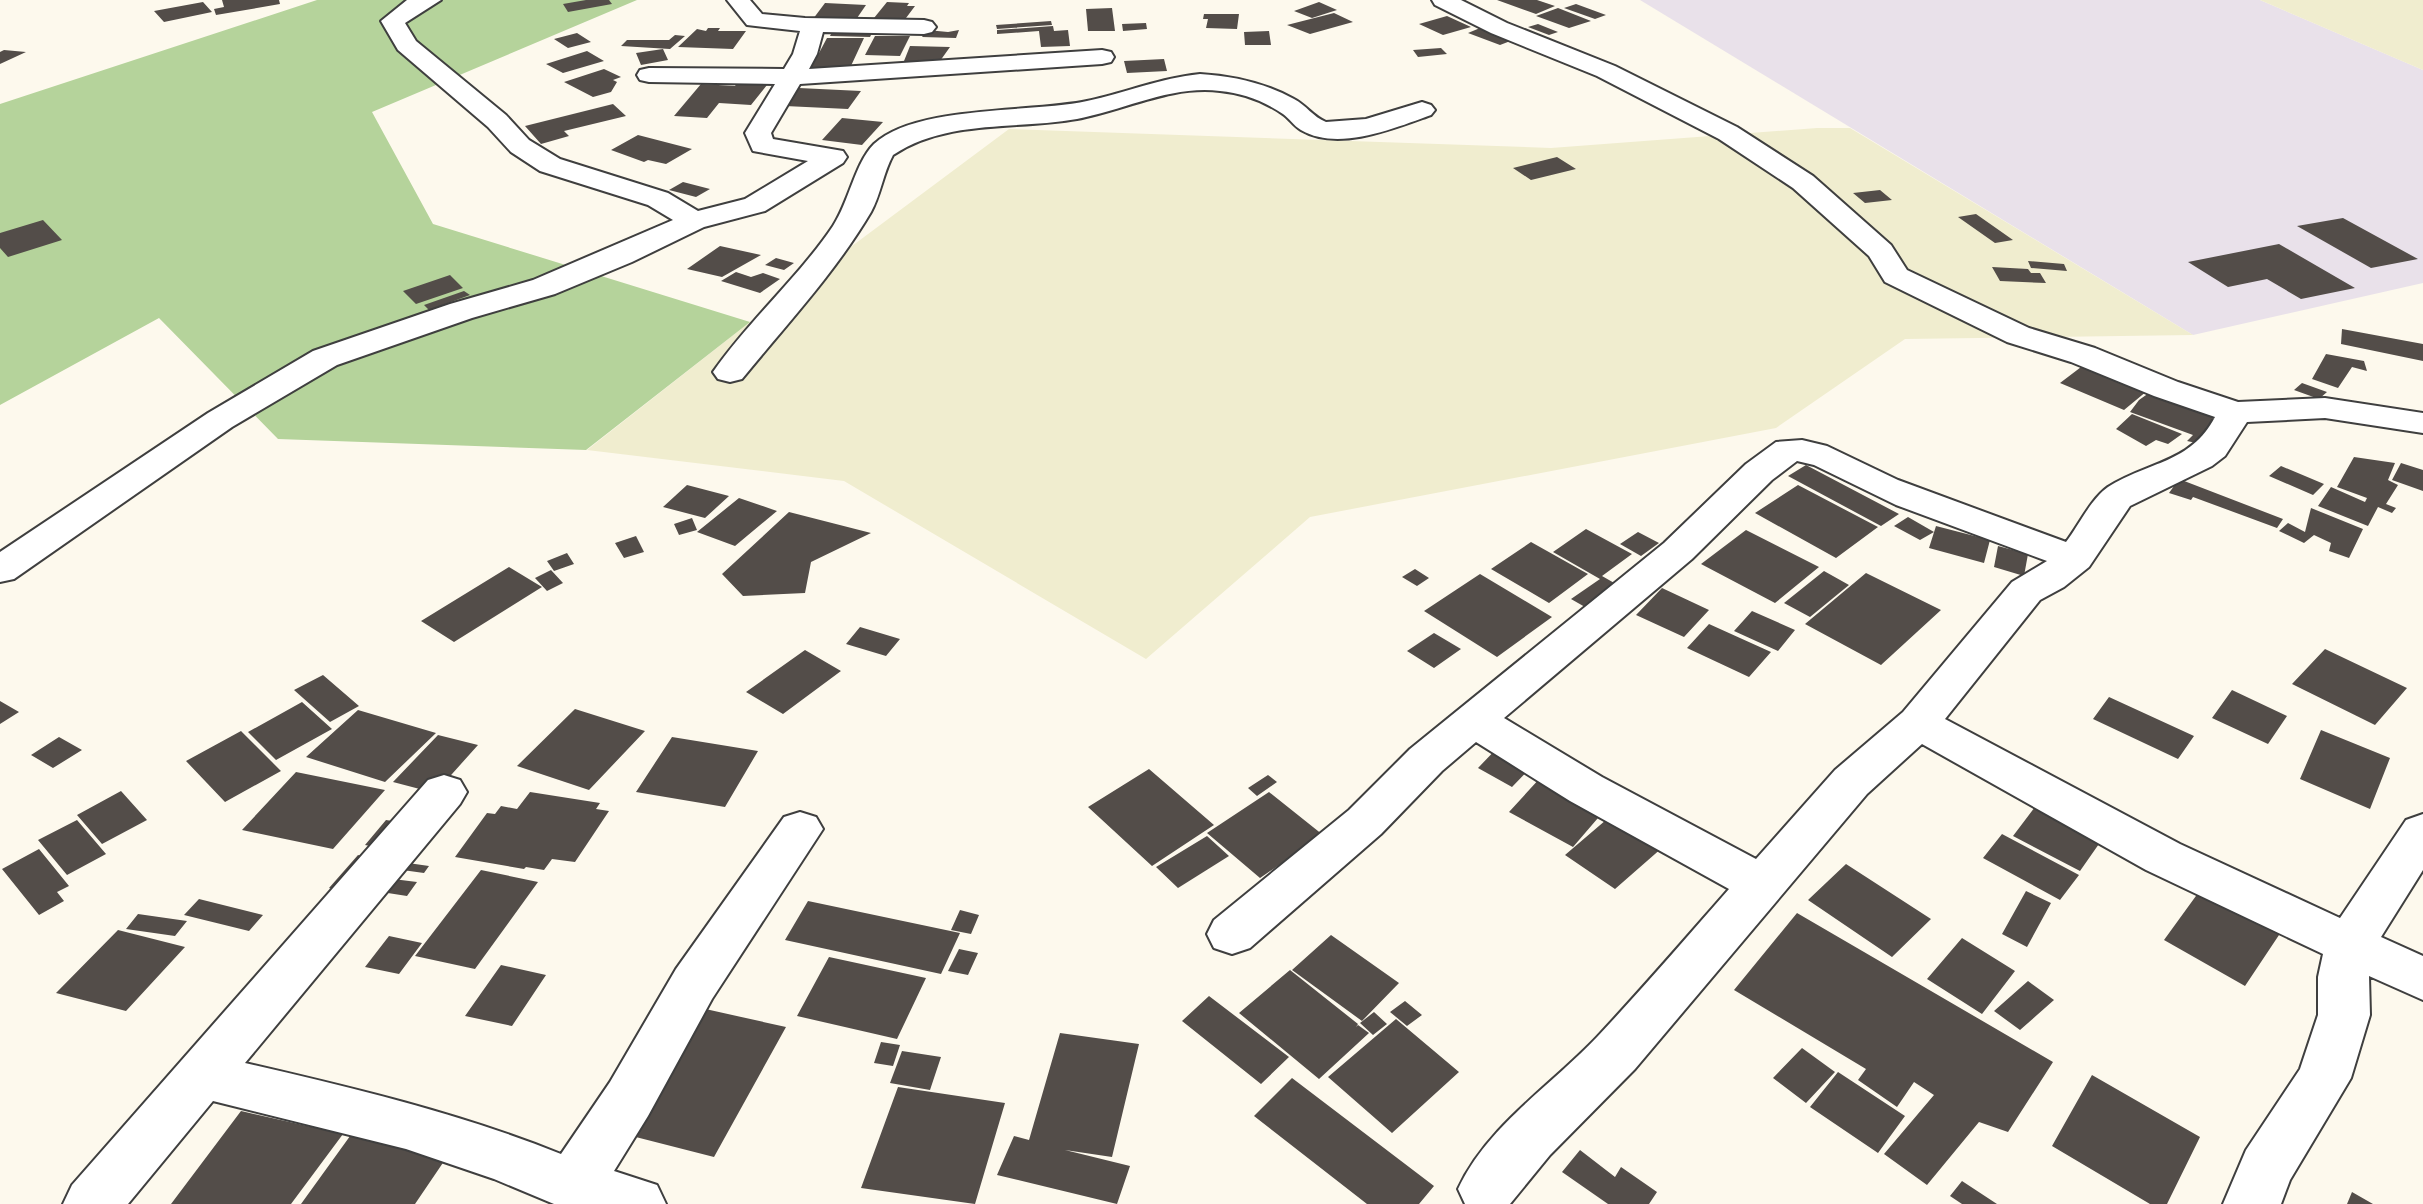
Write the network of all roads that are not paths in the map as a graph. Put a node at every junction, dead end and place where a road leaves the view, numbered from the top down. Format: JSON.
{"nodes":[{"id":1,"x":430,"y":0,"type":"edge"},
{"id":2,"x":738,"y":0,"type":"edge"},
{"id":3,"x":1443,"y":0,"type":"edge"},
{"id":4,"x":813,"y":25,"type":"junction"},
{"id":5,"x":924,"y":27,"type":"dead end"},
{"id":6,"x":1102,"y":57,"type":"dead end"},
{"id":7,"x":986,"y":66,"type":"junction"},
{"id":8,"x":649,"y":75,"type":"dead end"},
{"id":9,"x":793,"y":77,"type":"junction"},
{"id":10,"x":1422,"y":110,"type":"dead end"},
{"id":11,"x":1002,"y":116,"type":"junction"},
{"id":12,"x":694,"y":221,"type":"junction"},
{"id":13,"x":730,"y":372,"type":"dead end"},
{"id":14,"x":2235,"y":412,"type":"junction"},
{"id":15,"x":2423,"y":423,"type":"edge"},
{"id":16,"x":2075,"y":558,"type":"junction"},
{"id":17,"x":0,"y":570,"type":"edge"},
{"id":18,"x":1474,"y":720,"type":"junction"},
{"id":19,"x":1918,"y":723,"type":"junction"},
{"id":20,"x":444,"y":792,"type":"dead end"},
{"id":21,"x":800,"y":829,"type":"dead end"},
{"id":22,"x":2423,"y":832,"type":"edge"},
{"id":23,"x":1761,"y":884,"type":"junction"},
{"id":24,"x":1232,"y":934,"type":"dead end"},
{"id":25,"x":2350,"y":943,"type":"junction"},
{"id":26,"x":2423,"y":979,"type":"edge"},
{"id":27,"x":200,"y":1075,"type":"junction"},
{"id":28,"x":573,"y":1185,"type":"junction"},
{"id":29,"x":1487,"y":1189,"type":"dead end"},
{"id":30,"x":92,"y":1204,"type":"edge"},
{"id":31,"x":637,"y":1204,"type":"edge"},
{"id":32,"x":2252,"y":1204,"type":"edge"}],
"edges":[{"from":1,"to":12,"type":"street"},
{"from":2,"to":4,"type":"street"},
{"from":3,"to":14,"type":"street"},
{"from":4,"to":5,"type":"street"},
{"from":4,"to":9,"type":"street"},
{"from":6,"to":7,"type":"street"},
{"from":7,"to":9,"type":"street"},
{"from":7,"to":11,"type":"street"},
{"from":8,"to":9,"type":"street"},
{"from":9,"to":12,"type":"street"},
{"from":10,"to":11,"type":"street"},
{"from":11,"to":13,"type":"street"},
{"from":12,"to":17,"type":"street"},
{"from":14,"to":15,"type":"street"},
{"from":14,"to":16,"type":"street"},
{"from":16,"to":18,"type":"street"},
{"from":16,"to":19,"type":"street"},
{"from":18,"to":23,"type":"street"},
{"from":18,"to":24,"type":"street"},
{"from":19,"to":23,"type":"street"},
{"from":19,"to":25,"type":"street"},
{"from":20,"to":27,"type":"street"},
{"from":21,"to":28,"type":"street"},
{"from":22,"to":25,"type":"street"},
{"from":23,"to":29,"type":"street"},
{"from":25,"to":26,"type":"street"},
{"from":25,"to":32,"type":"street"},
{"from":27,"to":28,"type":"street"},
{"from":27,"to":30,"type":"street"},
{"from":28,"to":31,"type":"street"}]}
